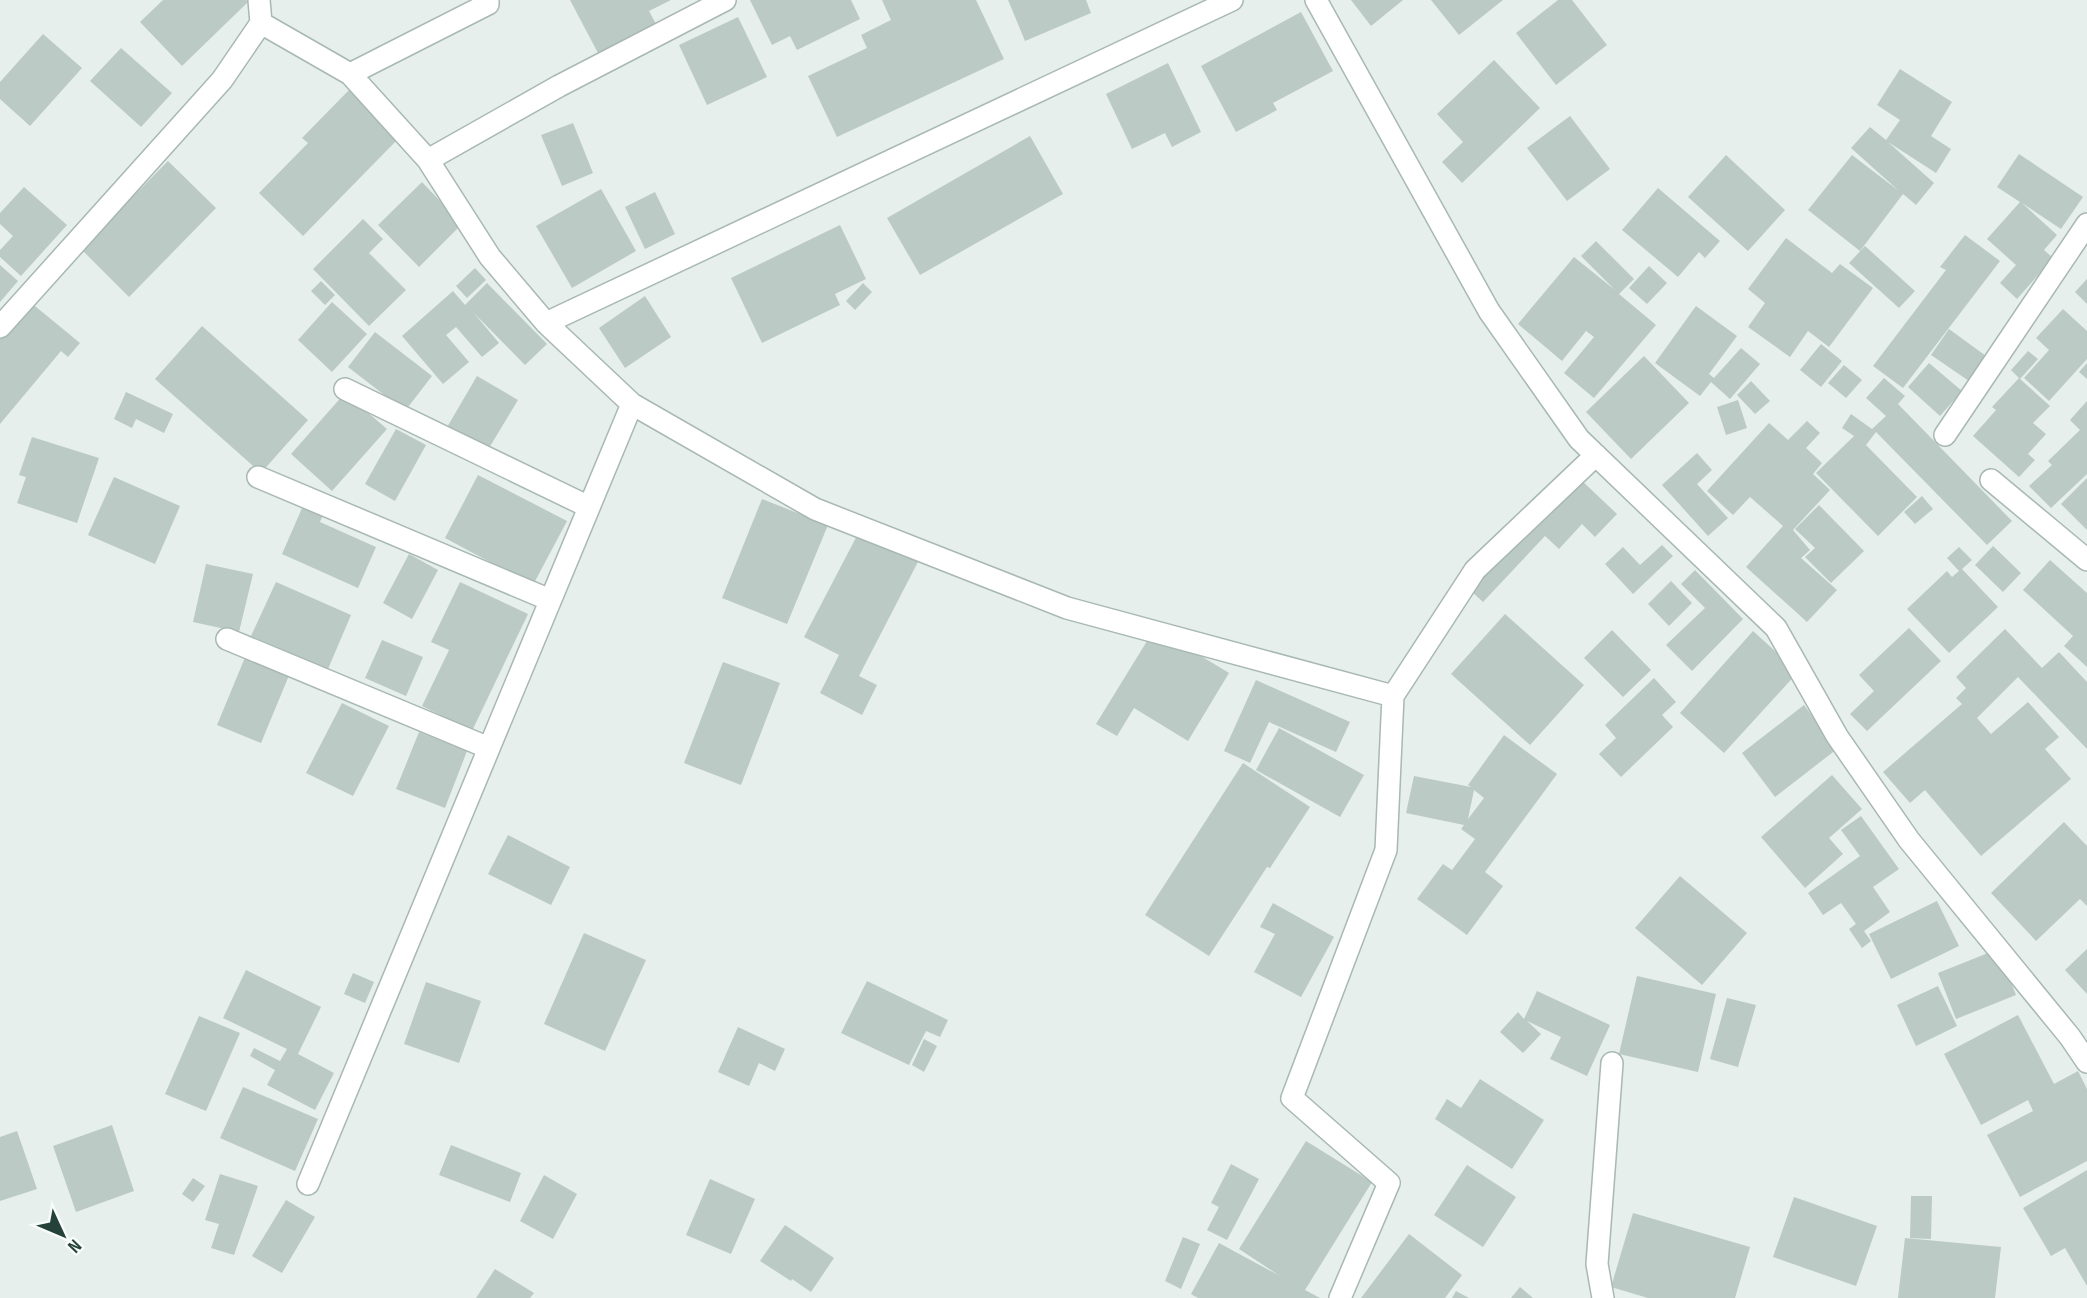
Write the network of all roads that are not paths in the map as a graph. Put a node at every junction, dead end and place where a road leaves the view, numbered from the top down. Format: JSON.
{"nodes":[{"id":1,"x":258,"y":0,"type":"edge"},
{"id":2,"x":488,"y":0,"type":"edge"},
{"id":3,"x":725,"y":0,"type":"edge"},
{"id":4,"x":1232,"y":0,"type":"edge"},
{"id":5,"x":1317,"y":0,"type":"edge"},
{"id":6,"x":261,"y":23,"type":"junction"},
{"id":7,"x":350,"y":74,"type":"junction"},
{"id":8,"x":428,"y":160,"type":"junction"},
{"id":9,"x":2087,"y":224,"type":"edge"},
{"id":10,"x":545,"y":323,"type":"junction"},
{"id":11,"x":0,"y":327,"type":"edge"},
{"id":12,"x":345,"y":388,"type":"dead end"},
{"id":13,"x":632,"y":404,"type":"junction"},
{"id":14,"x":1945,"y":435,"type":"dead end"},
{"id":15,"x":1596,"y":455,"type":"junction"},
{"id":16,"x":258,"y":477,"type":"dead end"},
{"id":17,"x":1992,"y":480,"type":"dead end"},
{"id":18,"x":589,"y":507,"type":"junction"},
{"id":19,"x":2087,"y":560,"type":"edge"},
{"id":20,"x":550,"y":600,"type":"junction"},
{"id":21,"x":227,"y":639,"type":"dead end"},
{"id":22,"x":1393,"y":696,"type":"junction"},
{"id":23,"x":489,"y":748,"type":"junction"},
{"id":24,"x":2087,"y":1062,"type":"edge"},
{"id":25,"x":1612,"y":1063,"type":"dead end"},
{"id":26,"x":307,"y":1184,"type":"dead end"},
{"id":27,"x":1340,"y":1298,"type":"edge"},
{"id":28,"x":1603,"y":1298,"type":"edge"}],
"edges":[{"from":1,"to":6,"type":"street"},
{"from":2,"to":7,"type":"street"},
{"from":3,"to":8,"type":"street"},
{"from":4,"to":10,"type":"street"},
{"from":5,"to":15,"type":"street"},
{"from":6,"to":7,"type":"street"},
{"from":6,"to":11,"type":"street"},
{"from":7,"to":8,"type":"street"},
{"from":8,"to":10,"type":"street"},
{"from":9,"to":14,"type":"street"},
{"from":10,"to":13,"type":"street"},
{"from":12,"to":18,"type":"street"},
{"from":13,"to":18,"type":"street"},
{"from":13,"to":22,"type":"street"},
{"from":15,"to":22,"type":"street"},
{"from":15,"to":24,"type":"street"},
{"from":16,"to":20,"type":"street"},
{"from":17,"to":19,"type":"street"},
{"from":18,"to":20,"type":"street"},
{"from":20,"to":23,"type":"street"},
{"from":21,"to":23,"type":"street"},
{"from":22,"to":27,"type":"street"},
{"from":23,"to":26,"type":"street"},
{"from":25,"to":28,"type":"street"}]}
